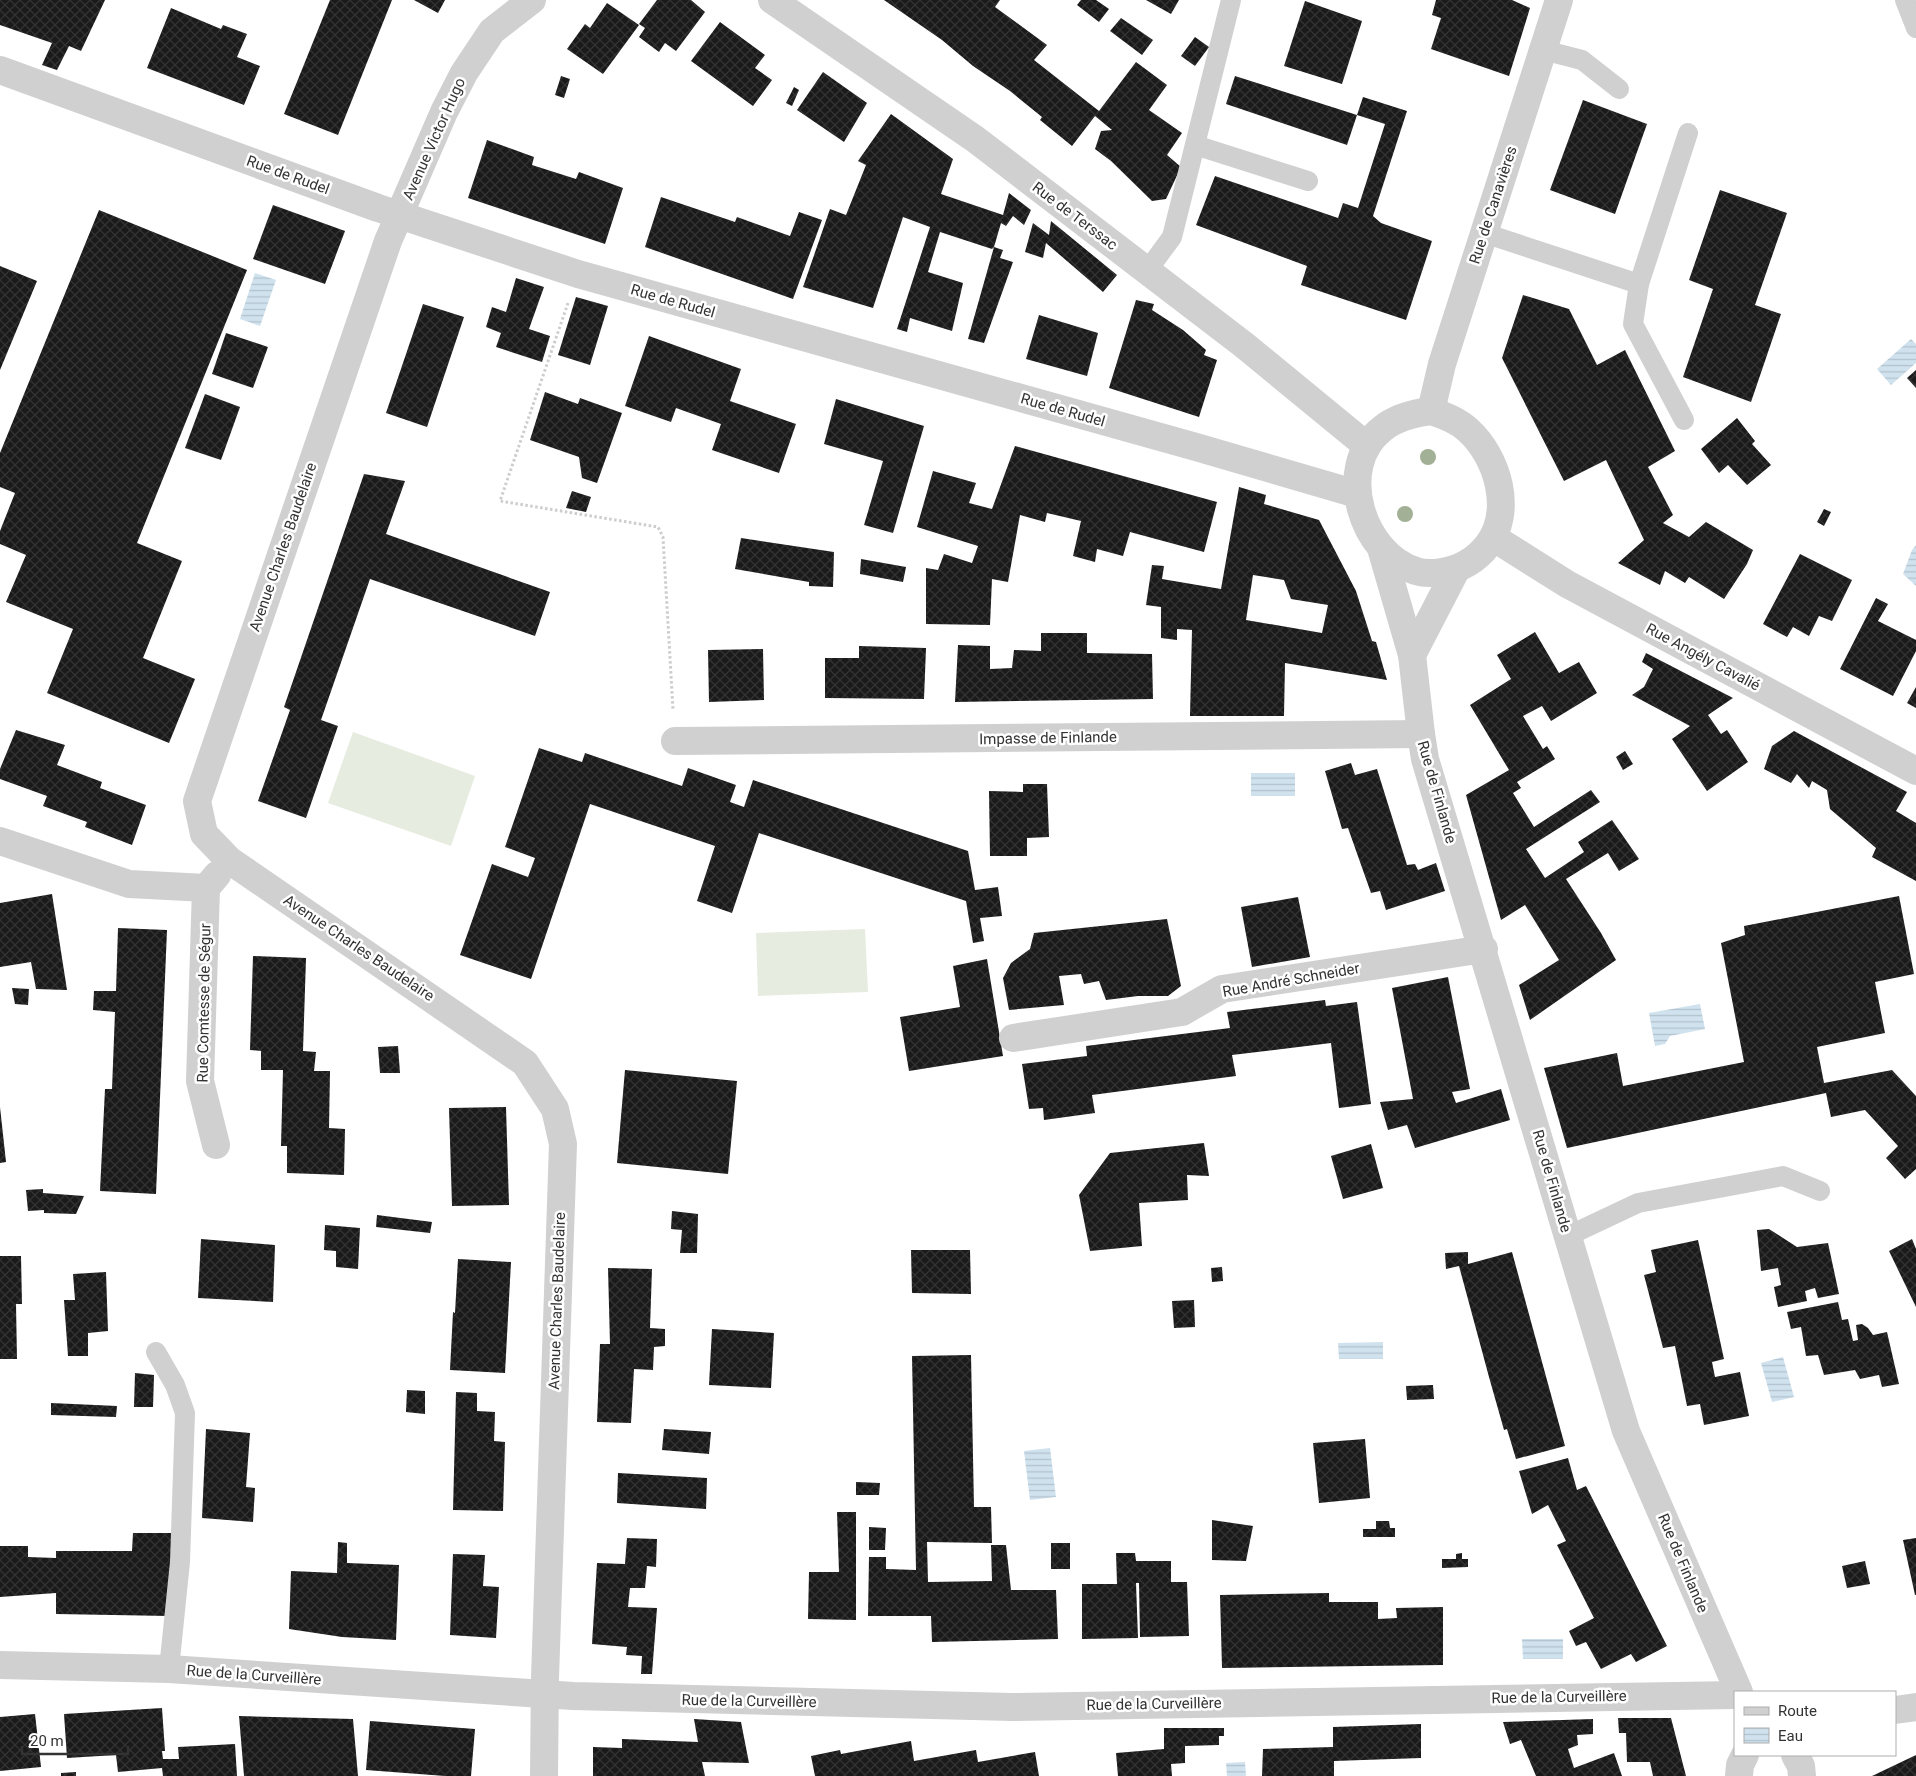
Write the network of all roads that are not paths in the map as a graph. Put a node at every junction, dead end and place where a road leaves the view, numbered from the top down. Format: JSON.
{"nodes":[{"id":1,"x":532,"y":0,"type":"edge"},
{"id":2,"x":772,"y":0,"type":"edge"},
{"id":3,"x":1231,"y":0,"type":"edge"},
{"id":4,"x":1559,"y":0,"type":"edge"},
{"id":5,"x":1905,"y":0,"type":"edge"},
{"id":6,"x":1916,"y":28,"type":"edge"},
{"id":7,"x":1543,"y":50,"type":"junction"},
{"id":8,"x":0,"y":70,"type":"edge"},
{"id":9,"x":1619,"y":89,"type":"dead end"},
{"id":10,"x":1688,"y":133,"type":"dead end"},
{"id":11,"x":1195,"y":145,"type":"junction"},
{"id":12,"x":1308,"y":181,"type":"dead end"},
{"id":13,"x":400,"y":216,"type":"junction"},
{"id":14,"x":1484,"y":233,"type":"junction"},
{"id":15,"x":388,"y":241,"type":"joint"},
{"id":16,"x":1147,"y":271,"type":"junction"},
{"id":17,"x":1639,"y":284,"type":"junction"},
{"id":18,"x":1431,"y":411,"type":"junction"},
{"id":19,"x":1684,"y":420,"type":"dead end"},
{"id":20,"x":1367,"y":446,"type":"junction"},
{"id":21,"x":1358,"y":494,"type":"junction"},
{"id":22,"x":1494,"y":538,"type":"junction"},
{"id":23,"x":1381,"y":548,"type":"junction"},
{"id":24,"x":1456,"y":570,"type":"junction"},
{"id":25,"x":1412,"y":655,"type":"junction"},
{"id":26,"x":1421,"y":734,"type":"junction"},
{"id":27,"x":675,"y":741,"type":"road end"},
{"id":28,"x":1916,"y":771,"type":"edge"},
{"id":29,"x":0,"y":841,"type":"edge"},
{"id":30,"x":229,"y":860,"type":"junction"},
{"id":31,"x":206,"y":888,"type":"junction"},
{"id":32,"x":1484,"y":949,"type":"junction"},
{"id":33,"x":1013,"y":1038,"type":"dead end"},
{"id":34,"x":216,"y":1145,"type":"dead end"},
{"id":35,"x":1820,"y":1192,"type":"dead end"},
{"id":36,"x":1568,"y":1236,"type":"junction"},
{"id":37,"x":156,"y":1352,"type":"dead end"},
{"id":38,"x":0,"y":1665,"type":"edge"},
{"id":39,"x":169,"y":1669,"type":"junction"},
{"id":40,"x":545,"y":1681,"type":"junction"},
{"id":41,"x":1738,"y":1691,"type":"edge"},
{"id":42,"x":1734,"y":1695,"type":"edge"},
{"id":43,"x":1916,"y":1707,"type":"edge"},
{"id":44,"x":1896,"y":1710,"type":"edge"},
{"id":45,"x":1744,"y":1756,"type":"edge"},
{"id":46,"x":544,"y":1776,"type":"edge"},
{"id":47,"x":1739,"y":1776,"type":"edge"}],
"edges":[{"from":1,"to":13,"type":"street","name":"Avenue Victor Hugo"},
{"from":2,"to":16,"type":"street","name":"Rue de Terssac"},
{"from":3,"to":11,"type":"lane"},
{"from":4,"to":7,"type":"street","name":"Rue de Canavières"},
{"from":5,"to":6,"type":"lane"},
{"from":7,"to":9,"type":"lane"},
{"from":7,"to":14,"type":"street","name":"Rue de Canavières"},
{"from":8,"to":13,"type":"street","name":"Rue de Rudel"},
{"from":10,"to":17,"type":"lane"},
{"from":11,"to":12,"type":"lane"},
{"from":11,"to":16,"type":"lane"},
{"from":13,"to":15,"type":"street","name":"Avenue Victor Hugo"},
{"from":13,"to":21,"type":"street","name":"Rue de Rudel"},
{"from":14,"to":17,"type":"lane"},
{"from":14,"to":18,"type":"street","name":"Rue de Canavières"},
{"from":15,"to":30,"type":"street","name":"Avenue Charles Baudelaire"},
{"from":16,"to":20,"type":"street","name":"Rue de Terssac"},
{"from":17,"to":19,"type":"lane"},
{"from":18,"to":20,"type":"street"},
{"from":18,"to":22,"type":"street"},
{"from":20,"to":21,"type":"street"},
{"from":21,"to":23,"type":"street"},
{"from":22,"to":24,"type":"street"},
{"from":22,"to":28,"type":"street","name":"Rue Angély Cavalié"},
{"from":23,"to":24,"type":"street"},
{"from":23,"to":25,"type":"street","name":"Rue de Finlande"},
{"from":24,"to":25,"type":"street"},
{"from":25,"to":26,"type":"street","name":"Rue de Finlande"},
{"from":26,"to":27,"type":"street","name":"Impasse de Finlande"},
{"from":26,"to":32,"type":"street","name":"Rue de Finlande"},
{"from":29,"to":31,"type":"street"},
{"from":30,"to":31,"type":"street"},
{"from":30,"to":40,"type":"street","name":"Avenue Charles Baudelaire"},
{"from":31,"to":34,"type":"street","name":"Rue Comtesse de Ségur"},
{"from":32,"to":33,"type":"street","name":"Rue André Schneider"},
{"from":32,"to":36,"type":"street","name":"Rue de Finlande"},
{"from":35,"to":36,"type":"lane"},
{"from":36,"to":41,"type":"street","name":"Rue de Finlande"},
{"from":37,"to":39,"type":"lane"},
{"from":38,"to":39,"type":"street","name":"Rue de la Curveillère"},
{"from":39,"to":40,"type":"street","name":"Rue de la Curveillère"},
{"from":40,"to":42,"type":"street","name":"Rue de la Curveillère"},
{"from":40,"to":46,"type":"street","name":"Avenue Charles Baudelaire"},
{"from":43,"to":44,"type":"street"},
{"from":45,"to":47,"type":"street"}]}
